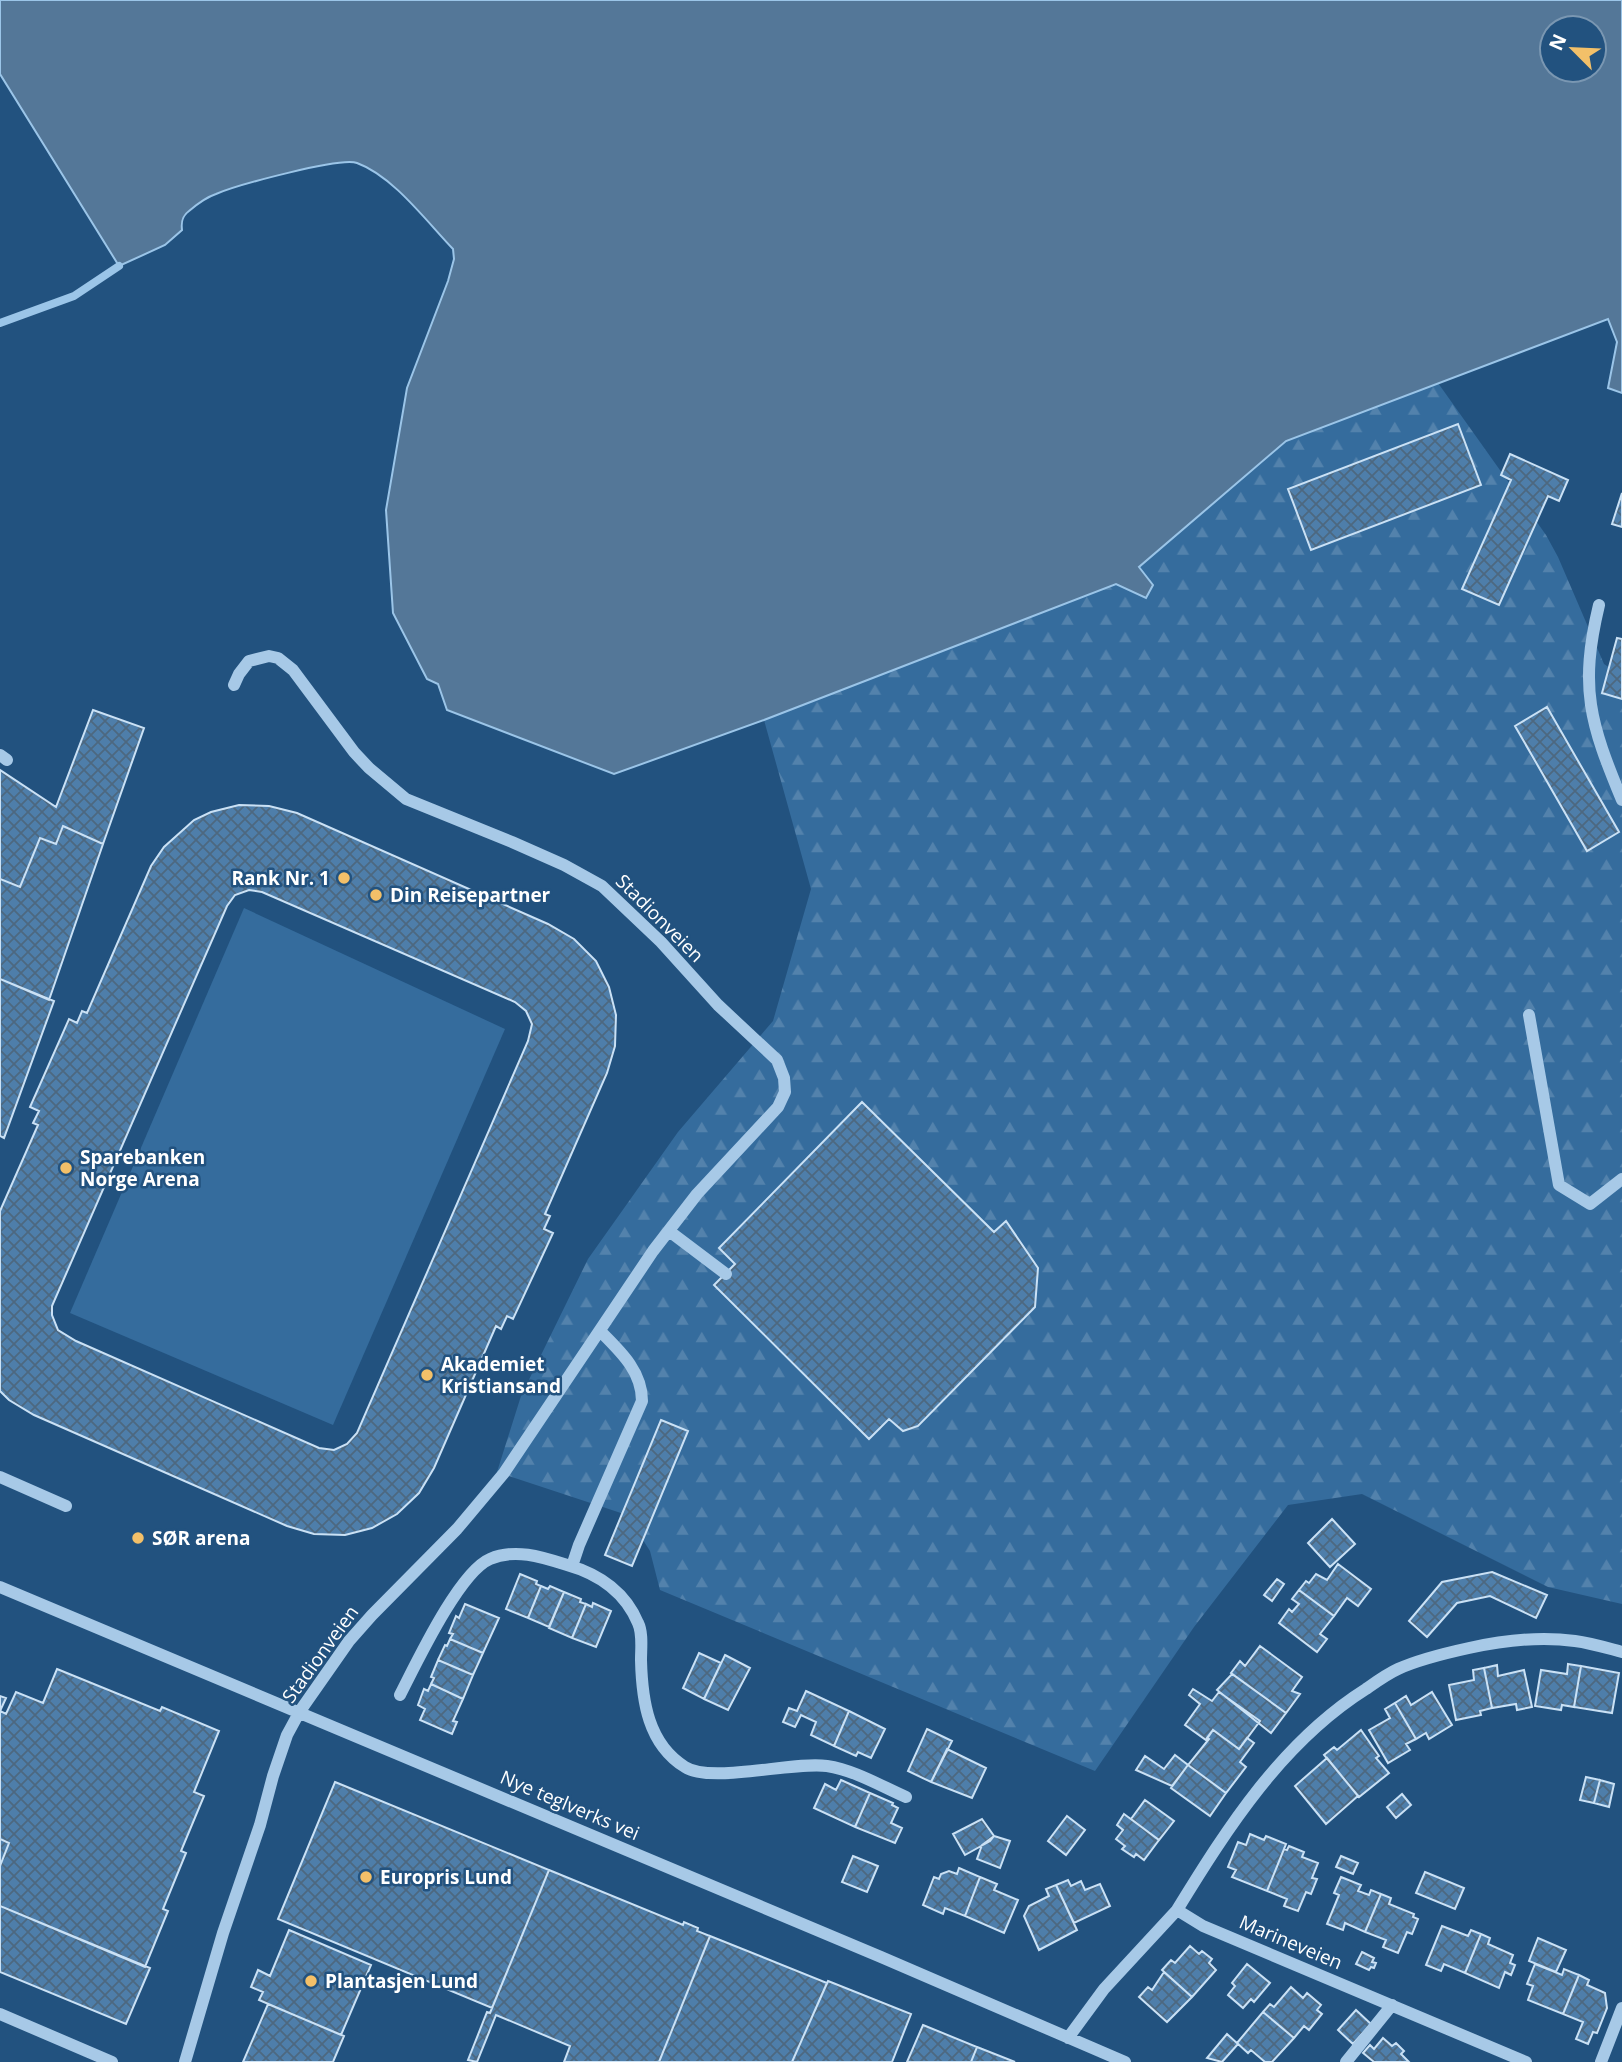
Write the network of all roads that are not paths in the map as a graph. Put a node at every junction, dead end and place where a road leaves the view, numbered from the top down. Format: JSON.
{"nodes":[{"id":1,"x":1599,"y":605,"type":"dead end"},
{"id":2,"x":236,"y":681,"type":"dead end"},
{"id":3,"x":1622,"y":800,"type":"edge"},
{"id":4,"x":1528,"y":1015,"type":"dead end"},
{"id":5,"x":1622,"y":1179,"type":"edge"},
{"id":6,"x":669,"y":1231,"type":"junction"},
{"id":7,"x":726,"y":1274,"type":"dead end"},
{"id":8,"x":600,"y":1331,"type":"junction"},
{"id":9,"x":0,"y":1477,"type":"edge"},
{"id":10,"x":66,"y":1506,"type":"dead end"},
{"id":11,"x":572,"y":1566,"type":"junction"},
{"id":12,"x":0,"y":1587,"type":"edge"},
{"id":13,"x":1622,"y":1651,"type":"edge"},
{"id":14,"x":400,"y":1695,"type":"dead end"},
{"id":15,"x":300,"y":1712,"type":"junction"},
{"id":16,"x":906,"y":1797,"type":"dead end"},
{"id":17,"x":1177,"y":1910,"type":"junction"},
{"id":18,"x":1392,"y":2005,"type":"junction"},
{"id":19,"x":1622,"y":2008,"type":"edge"},
{"id":20,"x":0,"y":2014,"type":"edge"},
{"id":21,"x":1068,"y":2038,"type":"junction"},
{"id":22,"x":112,"y":2062,"type":"edge"},
{"id":23,"x":185,"y":2062,"type":"edge"},
{"id":24,"x":1125,"y":2062,"type":"edge"},
{"id":25,"x":1346,"y":2062,"type":"edge"},
{"id":26,"x":1526,"y":2062,"type":"edge"},
{"id":27,"x":1601,"y":2062,"type":"edge"}],
"edges":[{"from":1,"to":3,"type":"street"},
{"from":2,"to":6,"type":"street","name":"Stadionveien"},
{"from":4,"to":5,"type":"street"},
{"from":6,"to":7,"type":"street"},
{"from":6,"to":8,"type":"street","name":"Stadionveien"},
{"from":8,"to":11,"type":"street"},
{"from":8,"to":15,"type":"street","name":"Stadionveien"},
{"from":9,"to":10,"type":"street"},
{"from":11,"to":14,"type":"street"},
{"from":11,"to":16,"type":"street"},
{"from":12,"to":15,"type":"street","name":"Nye teglverks vei"},
{"from":13,"to":17,"type":"street"},
{"from":15,"to":21,"type":"street","name":"Nye teglverks vei"},
{"from":15,"to":23,"type":"street","name":"Stadionveien"},
{"from":17,"to":18,"type":"street","name":"Marineveien"},
{"from":17,"to":21,"type":"street"},
{"from":18,"to":25,"type":"street"},
{"from":18,"to":26,"type":"street","name":"Marineveien"},
{"from":19,"to":27,"type":"street"},
{"from":20,"to":22,"type":"street"},
{"from":21,"to":24,"type":"street","name":"Nye teglverks vei"}]}
